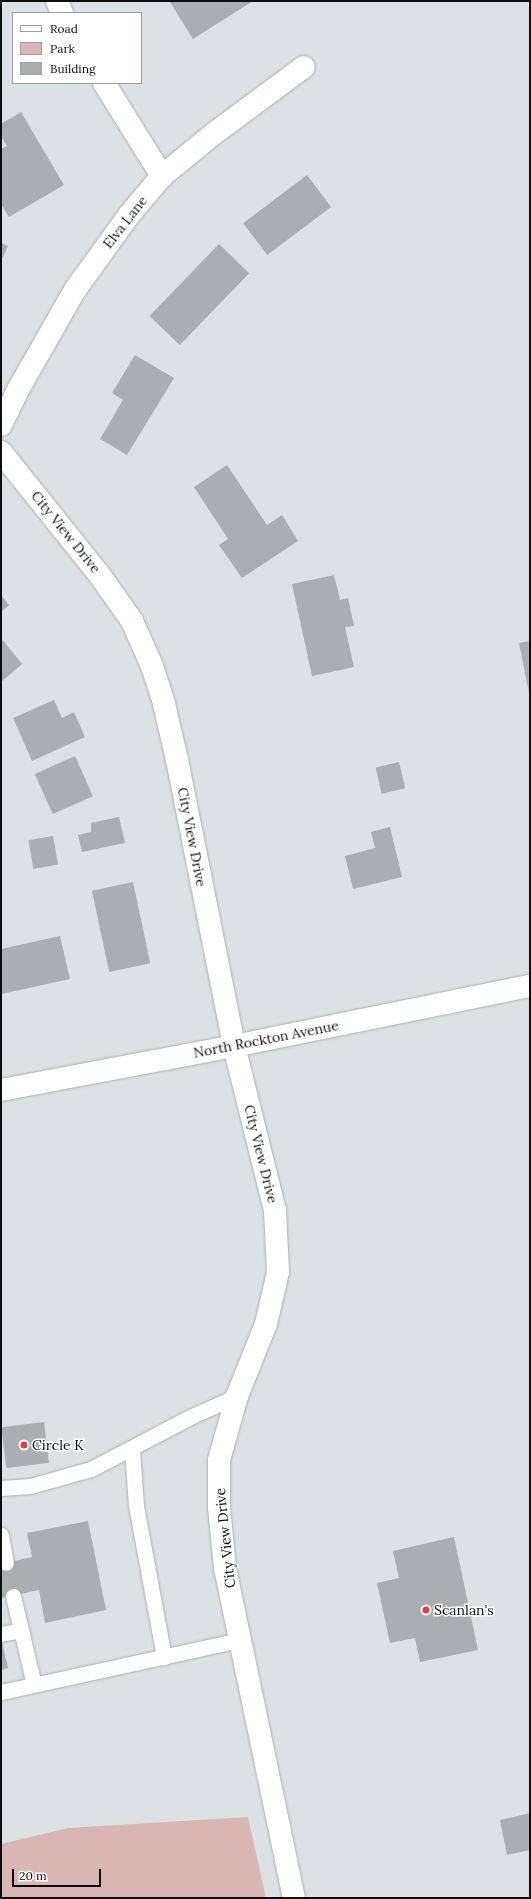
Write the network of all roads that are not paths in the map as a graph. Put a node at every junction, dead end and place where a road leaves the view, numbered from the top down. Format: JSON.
{"nodes":[{"id":1,"x":58,"y":1,"type":"edge"},
{"id":2,"x":62,"y":12,"type":"edge"},
{"id":3,"x":304,"y":67,"type":"dead end"},
{"id":4,"x":105,"y":84,"type":"edge"},
{"id":5,"x":162,"y":176,"type":"junction"},
{"id":6,"x":1,"y":425,"type":"edge"},
{"id":7,"x":1,"y":452,"type":"edge"},
{"id":8,"x":530,"y":986,"type":"edge"},
{"id":9,"x":234,"y":1046,"type":"junction"},
{"id":10,"x":1,"y":1090,"type":"edge"},
{"id":11,"x":238,"y":1396,"type":"junction"},
{"id":12,"x":132,"y":1449,"type":"junction"},
{"id":13,"x":1,"y":1488,"type":"edge"},
{"id":14,"x":1,"y":1535,"type":"edge"},
{"id":15,"x":6,"y":1562,"type":"dead end"},
{"id":16,"x":13,"y":1596,"type":"dead end"},
{"id":17,"x":21,"y":1630,"type":"junction"},
{"id":18,"x":1,"y":1634,"type":"edge"},
{"id":19,"x":240,"y":1640,"type":"junction"},
{"id":20,"x":164,"y":1656,"type":"junction"},
{"id":21,"x":34,"y":1685,"type":"junction"},
{"id":22,"x":1,"y":1692,"type":"edge"},
{"id":23,"x":294,"y":1898,"type":"edge"}],
"edges":[{"from":1,"to":2,"type":"street"},
{"from":3,"to":5,"type":"street","name":"Elva Lane"},
{"from":4,"to":5,"type":"street"},
{"from":5,"to":6,"type":"street","name":"Elva Lane"},
{"from":7,"to":9,"type":"street","name":"City View Drive"},
{"from":8,"to":9,"type":"street","name":"North Rockton Avenue"},
{"from":9,"to":10,"type":"street","name":"North Rockton Avenue"},
{"from":9,"to":11,"type":"street","name":"City View Drive"},
{"from":11,"to":12,"type":"lane"},
{"from":11,"to":19,"type":"street","name":"City View Drive"},
{"from":12,"to":13,"type":"lane"},
{"from":12,"to":20,"type":"lane"},
{"from":14,"to":15,"type":"lane"},
{"from":16,"to":17,"type":"lane"},
{"from":17,"to":18,"type":"lane"},
{"from":17,"to":21,"type":"lane"},
{"from":19,"to":20,"type":"lane"},
{"from":19,"to":23,"type":"street","name":"City View Drive"},
{"from":20,"to":21,"type":"lane"},
{"from":21,"to":22,"type":"lane"}]}
